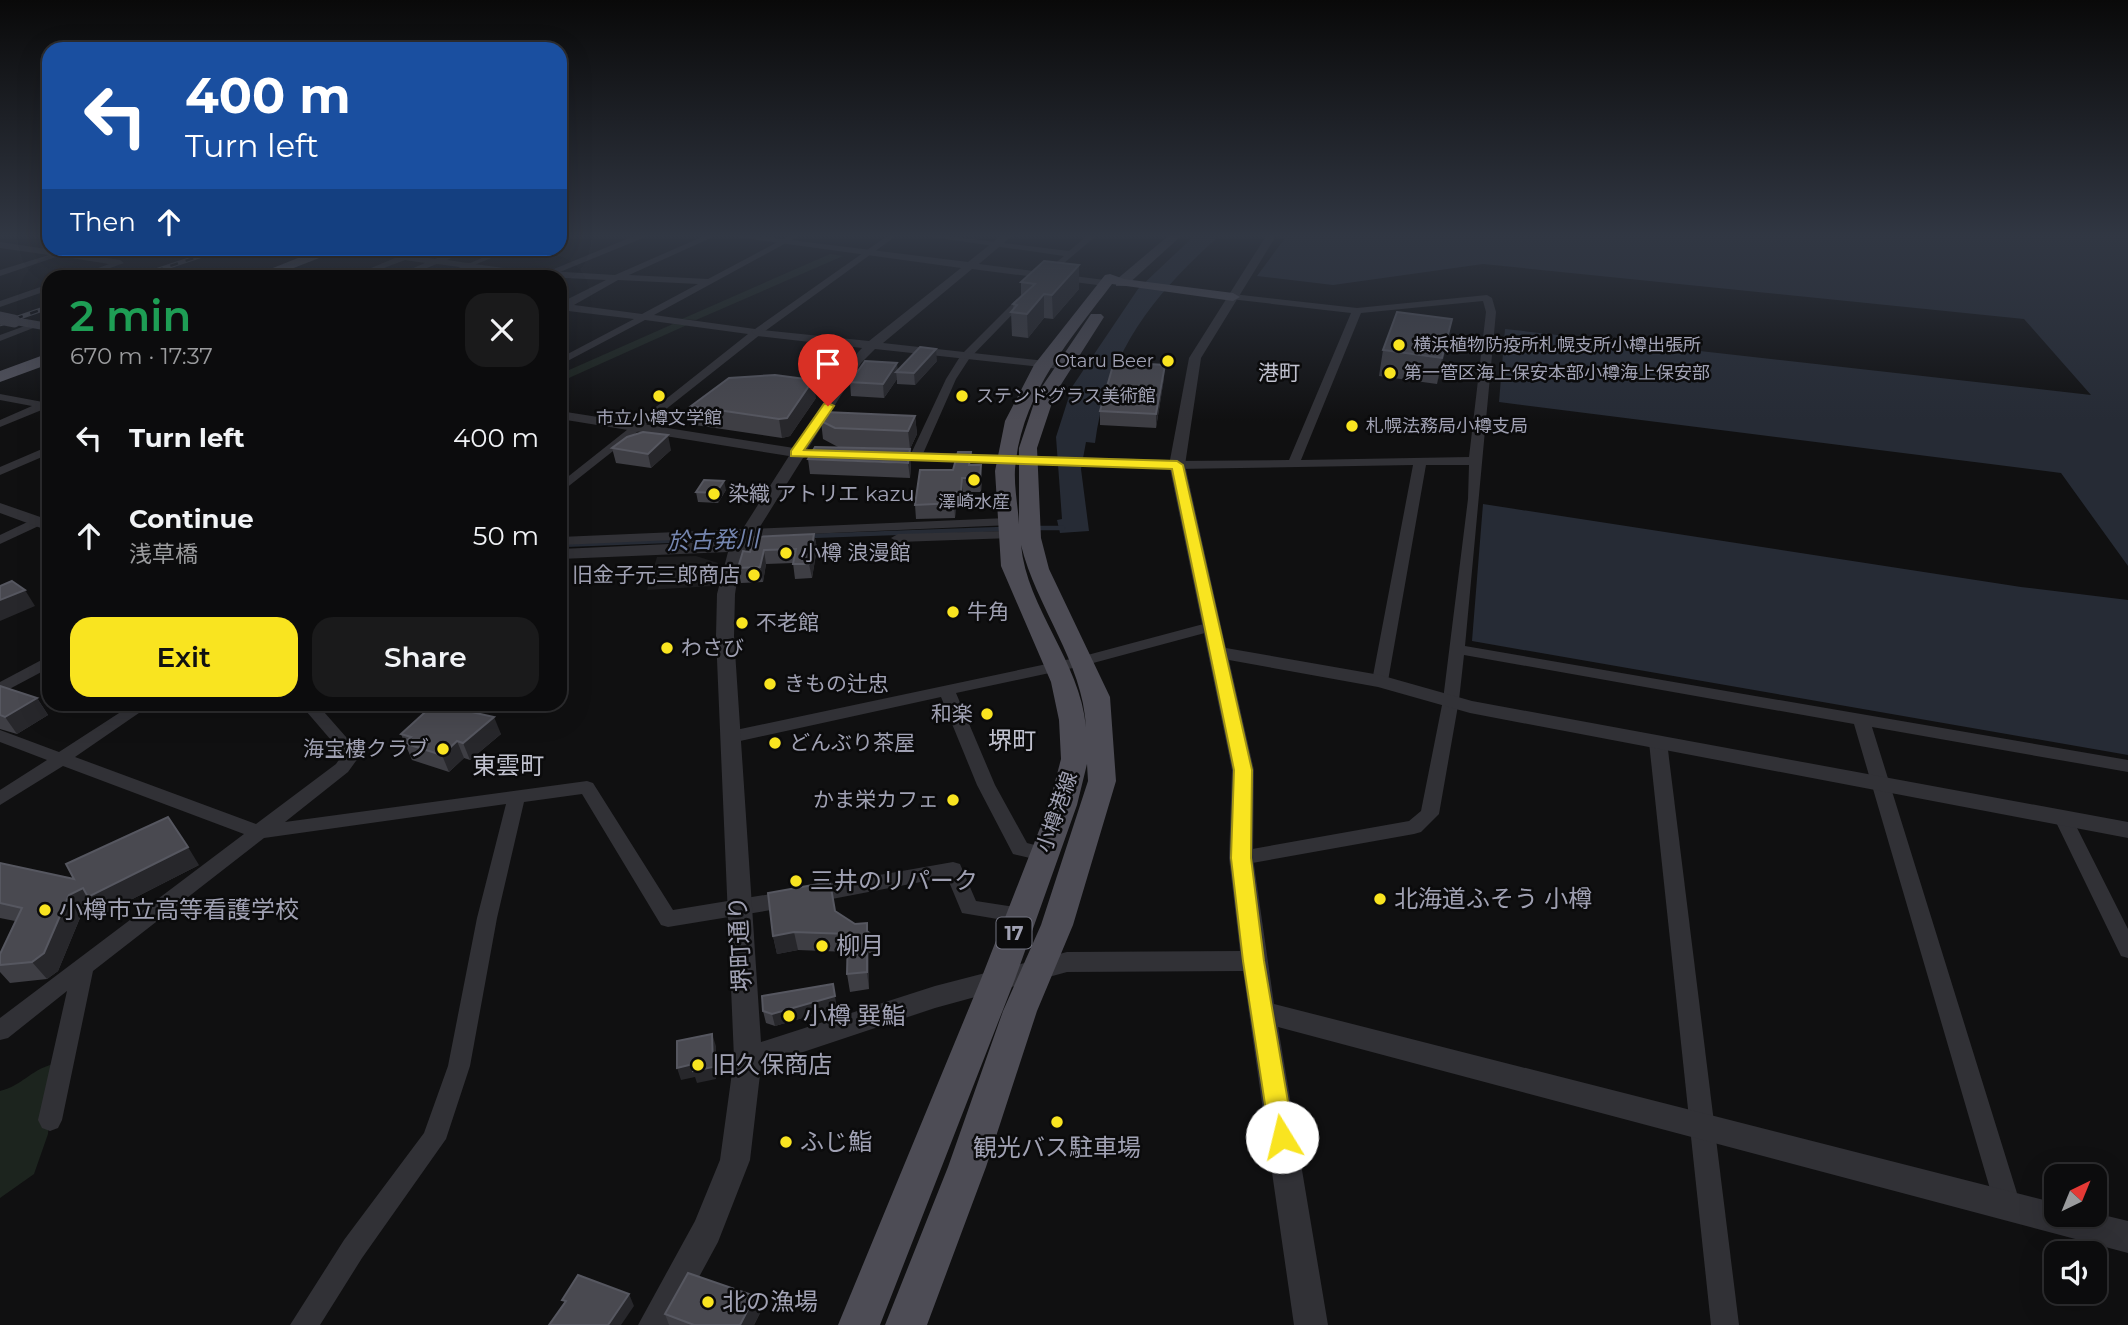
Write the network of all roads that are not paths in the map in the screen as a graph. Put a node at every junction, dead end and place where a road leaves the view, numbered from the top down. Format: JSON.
{"nodes":[{"id":1,"x":1233,"y":297,"type":"edge"},
{"id":2,"x":18,"y":298,"type":"edge"},
{"id":3,"x":681,"y":298,"type":"edge"},
{"id":4,"x":805,"y":298,"type":"edge"},
{"id":5,"x":931,"y":298,"type":"edge"},
{"id":6,"x":1023,"y":298,"type":"edge"},
{"id":7,"x":1098,"y":298,"type":"edge"},
{"id":8,"x":1103,"y":298,"type":"edge"},
{"id":9,"x":1240,"y":298,"type":"edge"},
{"id":10,"x":0,"y":304,"type":"edge"},
{"id":11,"x":567,"y":309,"type":"edge"},
{"id":12,"x":1357,"y":311,"type":"junction"},
{"id":13,"x":645,"y":317,"type":"junction"},
{"id":14,"x":7,"y":320,"type":"edge"},
{"id":15,"x":42,"y":326,"type":"edge"},
{"id":16,"x":757,"y":332,"type":"junction"},
{"id":17,"x":0,"y":338,"type":"edge"},
{"id":18,"x":871,"y":346,"type":"junction"},
{"id":19,"x":965,"y":357,"type":"junction"},
{"id":20,"x":567,"y":358,"type":"edge"},
{"id":21,"x":42,"y":361,"type":"edge"},
{"id":22,"x":1041,"y":365,"type":"junction"},
{"id":23,"x":1064,"y":367,"type":"junction"},
{"id":24,"x":0,"y":376,"type":"edge"},
{"id":25,"x":0,"y":397,"type":"edge"},
{"id":26,"x":42,"y":404,"type":"edge"},
{"id":27,"x":42,"y":407,"type":"edge"},
{"id":28,"x":567,"y":416,"type":"edge"},
{"id":29,"x":0,"y":424,"type":"edge"},
{"id":30,"x":634,"y":427,"type":"junction"},
{"id":31,"x":42,"y":453,"type":"edge"},
{"id":32,"x":795,"y":453,"type":"junction"},
{"id":33,"x":822,"y":454,"type":"edge"},
{"id":34,"x":863,"y":455,"type":"edge"},
{"id":35,"x":916,"y":456,"type":"junction"},
{"id":36,"x":1007,"y":460,"type":"junction"},
{"id":37,"x":1028,"y":460,"type":"junction"},
{"id":38,"x":1475,"y":461,"type":"junction"},
{"id":39,"x":1420,"y":463,"type":"junction"},
{"id":40,"x":1293,"y":464,"type":"junction"},
{"id":41,"x":1177,"y":465,"type":"junction"},
{"id":42,"x":0,"y":471,"type":"edge"},
{"id":43,"x":567,"y":483,"type":"edge"},
{"id":44,"x":0,"y":508,"type":"edge"},
{"id":45,"x":42,"y":520,"type":"edge"},
{"id":46,"x":42,"y":522,"type":"edge"},
{"id":47,"x":1018,"y":529,"type":"junction"},
{"id":48,"x":0,"y":540,"type":"edge"},
{"id":49,"x":745,"y":540,"type":"junction"},
{"id":50,"x":567,"y":541,"type":"edge"},
{"id":51,"x":567,"y":553,"type":"edge"},
{"id":52,"x":1211,"y":627,"type":"junction"},
{"id":53,"x":1456,"y":649,"type":"junction"},
{"id":54,"x":1218,"y":652,"type":"junction"},
{"id":55,"x":1070,"y":664,"type":"junction"},
{"id":56,"x":42,"y":665,"type":"edge"},
{"id":57,"x":1380,"y":681,"type":"junction"},
{"id":58,"x":0,"y":689,"type":"edge"},
{"id":59,"x":947,"y":691,"type":"junction"},
{"id":60,"x":1451,"y":700,"type":"junction"},
{"id":61,"x":134,"y":711,"type":"edge"},
{"id":62,"x":313,"y":711,"type":"edge"},
{"id":63,"x":1861,"y":718,"type":"junction"},
{"id":64,"x":0,"y":736,"type":"edge"},
{"id":65,"x":731,"y":737,"type":"junction"},
{"id":66,"x":1658,"y":742,"type":"junction"},
{"id":67,"x":64,"y":759,"type":"junction"},
{"id":68,"x":2128,"y":766,"type":"edge"},
{"id":69,"x":1878,"y":783,"type":"junction"},
{"id":70,"x":517,"y":795,"type":"junction"},
{"id":71,"x":0,"y":799,"type":"edge"},
{"id":72,"x":2063,"y":818,"type":"junction"},
{"id":73,"x":2128,"y":830,"type":"edge"},
{"id":74,"x":259,"y":832,"type":"junction"},
{"id":75,"x":1043,"y":854,"type":"junction"},
{"id":76,"x":1241,"y":858,"type":"junction"},
{"id":77,"x":738,"y":908,"type":"junction"},
{"id":78,"x":1021,"y":915,"type":"junction"},
{"id":79,"x":2128,"y":950,"type":"edge"},
{"id":80,"x":1254,"y":961,"type":"junction"},
{"id":81,"x":84,"y":964,"type":"junction"},
{"id":82,"x":1039,"y":968,"type":"junction"},
{"id":83,"x":998,"y":979,"type":"junction"},
{"id":84,"x":1262,"y":1013,"type":"junction"},
{"id":85,"x":0,"y":1031,"type":"edge"},
{"id":86,"x":748,"y":1058,"type":"junction"},
{"id":87,"x":50,"y":1120,"type":"dead end"},
{"id":88,"x":1702,"y":1127,"type":"junction"},
{"id":89,"x":2008,"y":1206,"type":"junction"},
{"id":90,"x":2128,"y":1237,"type":"edge"},
{"id":91,"x":304,"y":1325,"type":"edge"},
{"id":92,"x":654,"y":1325,"type":"edge"},
{"id":93,"x":859,"y":1325,"type":"edge"},
{"id":94,"x":906,"y":1325,"type":"edge"},
{"id":95,"x":1311,"y":1325,"type":"edge"},
{"id":96,"x":1725,"y":1325,"type":"edge"}],
"edges":[{"from":1,"to":41,"type":"street"},
{"from":2,"to":10,"type":"street"},
{"from":3,"to":13,"type":"street"},
{"from":4,"to":16,"type":"street"},
{"from":5,"to":18,"type":"street","name":"堺町通り"},
{"from":6,"to":19,"type":"street"},
{"from":7,"to":22,"type":"main road","name":"小樽港線","number":"17"},
{"from":8,"to":23,"type":"main road","name":"小樽港線","number":"17"},
{"from":9,"to":12,"type":"street"},
{"from":11,"to":13,"type":"street"},
{"from":12,"to":38,"type":"street"},
{"from":12,"to":40,"type":"street"},
{"from":13,"to":16,"type":"street"},
{"from":13,"to":20,"type":"street"},
{"from":14,"to":15,"type":"main road"},
{"from":15,"to":17,"type":"street"},
{"from":16,"to":18,"type":"street"},
{"from":16,"to":30,"type":"street"},
{"from":18,"to":19,"type":"street"},
{"from":18,"to":32,"type":"street","name":"堺町通り"},
{"from":19,"to":22,"type":"street"},
{"from":19,"to":35,"type":"street"},
{"from":21,"to":24,"type":"highway"},
{"from":22,"to":23,"type":"street"},
{"from":22,"to":36,"type":"main road","name":"小樽港線","number":"17"},
{"from":23,"to":37,"type":"main road","name":"小樽港線","number":"17"},
{"from":25,"to":26,"type":"street"},
{"from":27,"to":29,"type":"street"},
{"from":28,"to":30,"type":"street"},
{"from":30,"to":32,"type":"street"},
{"from":30,"to":43,"type":"street"},
{"from":31,"to":42,"type":"street"},
{"from":32,"to":33,"type":"street"},
{"from":32,"to":49,"type":"street","name":"堺町通り"},
{"from":34,"to":35,"type":"street"},
{"from":35,"to":36,"type":"street"},
{"from":36,"to":37,"type":"street"},
{"from":36,"to":47,"type":"main road","name":"小樽港線","number":"17"},
{"from":37,"to":41,"type":"street"},
{"from":37,"to":47,"type":"main road","name":"小樽港線","number":"17"},
{"from":38,"to":39,"type":"street"},
{"from":38,"to":53,"type":"street"},
{"from":39,"to":40,"type":"street"},
{"from":39,"to":57,"type":"street"},
{"from":40,"to":41,"type":"street"},
{"from":41,"to":52,"type":"street"},
{"from":44,"to":45,"type":"street"},
{"from":46,"to":48,"type":"street"},
{"from":47,"to":49,"type":"street"},
{"from":47,"to":55,"type":"main road","name":"小樽港線","number":"17"},
{"from":49,"to":50,"type":"street"},
{"from":49,"to":51,"type":"street"},
{"from":49,"to":65,"type":"street","name":"堺町通り"},
{"from":52,"to":54,"type":"street"},
{"from":52,"to":55,"type":"street"},
{"from":53,"to":60,"type":"street"},
{"from":53,"to":63,"type":"street"},
{"from":54,"to":57,"type":"street"},
{"from":54,"to":76,"type":"street"},
{"from":55,"to":59,"type":"street"},
{"from":55,"to":75,"type":"main road","name":"小樽港線","number":"17"},
{"from":55,"to":82,"type":"main road","name":"小樽港線","number":"17"},
{"from":56,"to":58,"type":"street"},
{"from":57,"to":60,"type":"street"},
{"from":59,"to":65,"type":"street"},
{"from":59,"to":75,"type":"street"},
{"from":60,"to":66,"type":"street"},
{"from":60,"to":76,"type":"street"},
{"from":61,"to":67,"type":"street"},
{"from":62,"to":74,"type":"street"},
{"from":63,"to":68,"type":"street"},
{"from":63,"to":69,"type":"street"},
{"from":64,"to":67,"type":"street"},
{"from":65,"to":77,"type":"street","name":"堺町通り"},
{"from":66,"to":69,"type":"street"},
{"from":66,"to":88,"type":"street"},
{"from":67,"to":71,"type":"street"},
{"from":67,"to":74,"type":"street"},
{"from":69,"to":72,"type":"street"},
{"from":69,"to":89,"type":"street"},
{"from":70,"to":74,"type":"street"},
{"from":70,"to":77,"type":"street"},
{"from":70,"to":91,"type":"street"},
{"from":72,"to":73,"type":"street"},
{"from":72,"to":79,"type":"street"},
{"from":74,"to":81,"type":"street"},
{"from":75,"to":78,"type":"main road","name":"小樽港線","number":"17"},
{"from":76,"to":80,"type":"street"},
{"from":77,"to":78,"type":"street"},
{"from":77,"to":86,"type":"street","name":"堺町通り"},
{"from":78,"to":83,"type":"main road","name":"小樽港線","number":"17"},
{"from":80,"to":82,"type":"street"},
{"from":80,"to":84,"type":"street"},
{"from":81,"to":85,"type":"street"},
{"from":81,"to":87,"type":"street"},
{"from":82,"to":83,"type":"street"},
{"from":82,"to":94,"type":"main road","name":"小樽港線","number":"17"},
{"from":83,"to":86,"type":"street"},
{"from":83,"to":93,"type":"main road","name":"小樽港線","number":"17"},
{"from":84,"to":88,"type":"street"},
{"from":84,"to":95,"type":"street"},
{"from":86,"to":92,"type":"street","name":"堺町通り"},
{"from":88,"to":89,"type":"street"},
{"from":88,"to":96,"type":"street"},
{"from":89,"to":90,"type":"street"}]}
